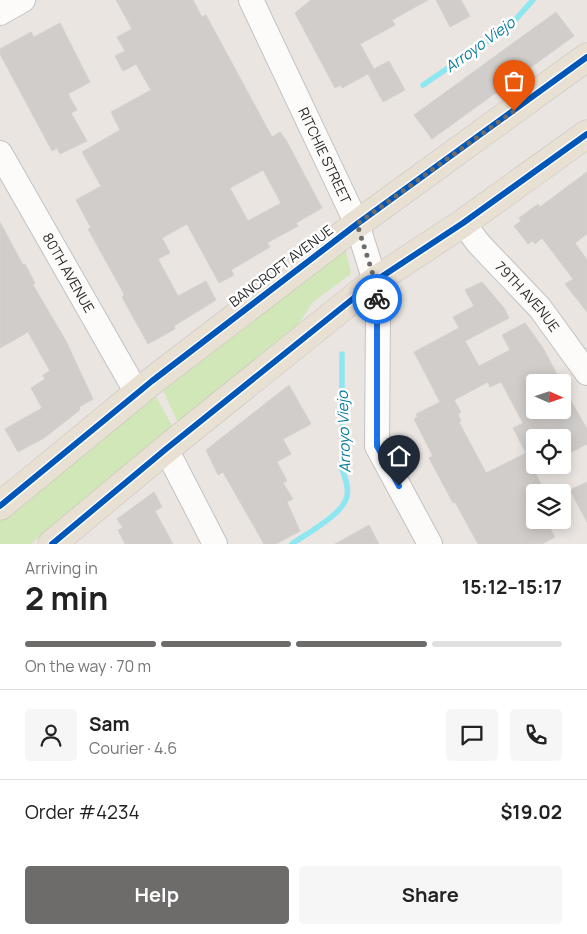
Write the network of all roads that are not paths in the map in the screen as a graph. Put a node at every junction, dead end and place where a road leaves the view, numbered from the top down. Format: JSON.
{"nodes":[{"id":1,"x":23,"y":0,"type":"edge"},
{"id":2,"x":251,"y":0,"type":"edge"},
{"id":3,"x":0,"y":13,"type":"edge"},
{"id":4,"x":587,"y":57,"type":"edge"},
{"id":5,"x":587,"y":134,"type":"edge"},
{"id":6,"x":0,"y":153,"type":"edge"},
{"id":7,"x":463,"y":223,"type":"junction"},
{"id":8,"x":357,"y":224,"type":"junction"},
{"id":9,"x":375,"y":281,"type":"junction"},
{"id":10,"x":587,"y":373,"type":"edge"},
{"id":11,"x":136,"y":393,"type":"junction"},
{"id":12,"x":166,"y":448,"type":"junction"},
{"id":13,"x":0,"y":506,"type":"edge"},
{"id":14,"x":52,"y":544,"type":"edge"},
{"id":15,"x":215,"y":544,"type":"edge"},
{"id":16,"x":430,"y":544,"type":"edge"}],
"edges":[{"from":1,"to":3,"type":"street"},
{"from":2,"to":8,"type":"street","name":"RITCHIE STREET"},
{"from":4,"to":8,"type":"main road","name":"BANCROFT AVENUE"},
{"from":5,"to":7,"type":"main road"},
{"from":6,"to":11,"type":"street","name":"80TH AVENUE"},
{"from":7,"to":9,"type":"main road"},
{"from":7,"to":10,"type":"street","name":"79TH AVENUE"},
{"from":8,"to":9,"type":"street","name":"RITCHIE STREET"},
{"from":8,"to":11,"type":"main road","name":"BANCROFT AVENUE"},
{"from":9,"to":12,"type":"main road"},
{"from":9,"to":16,"type":"street","name":"RITCHIE STREET"},
{"from":11,"to":13,"type":"main road","name":"BANCROFT AVENUE"},
{"from":12,"to":14,"type":"main road"},
{"from":12,"to":15,"type":"street"}]}
